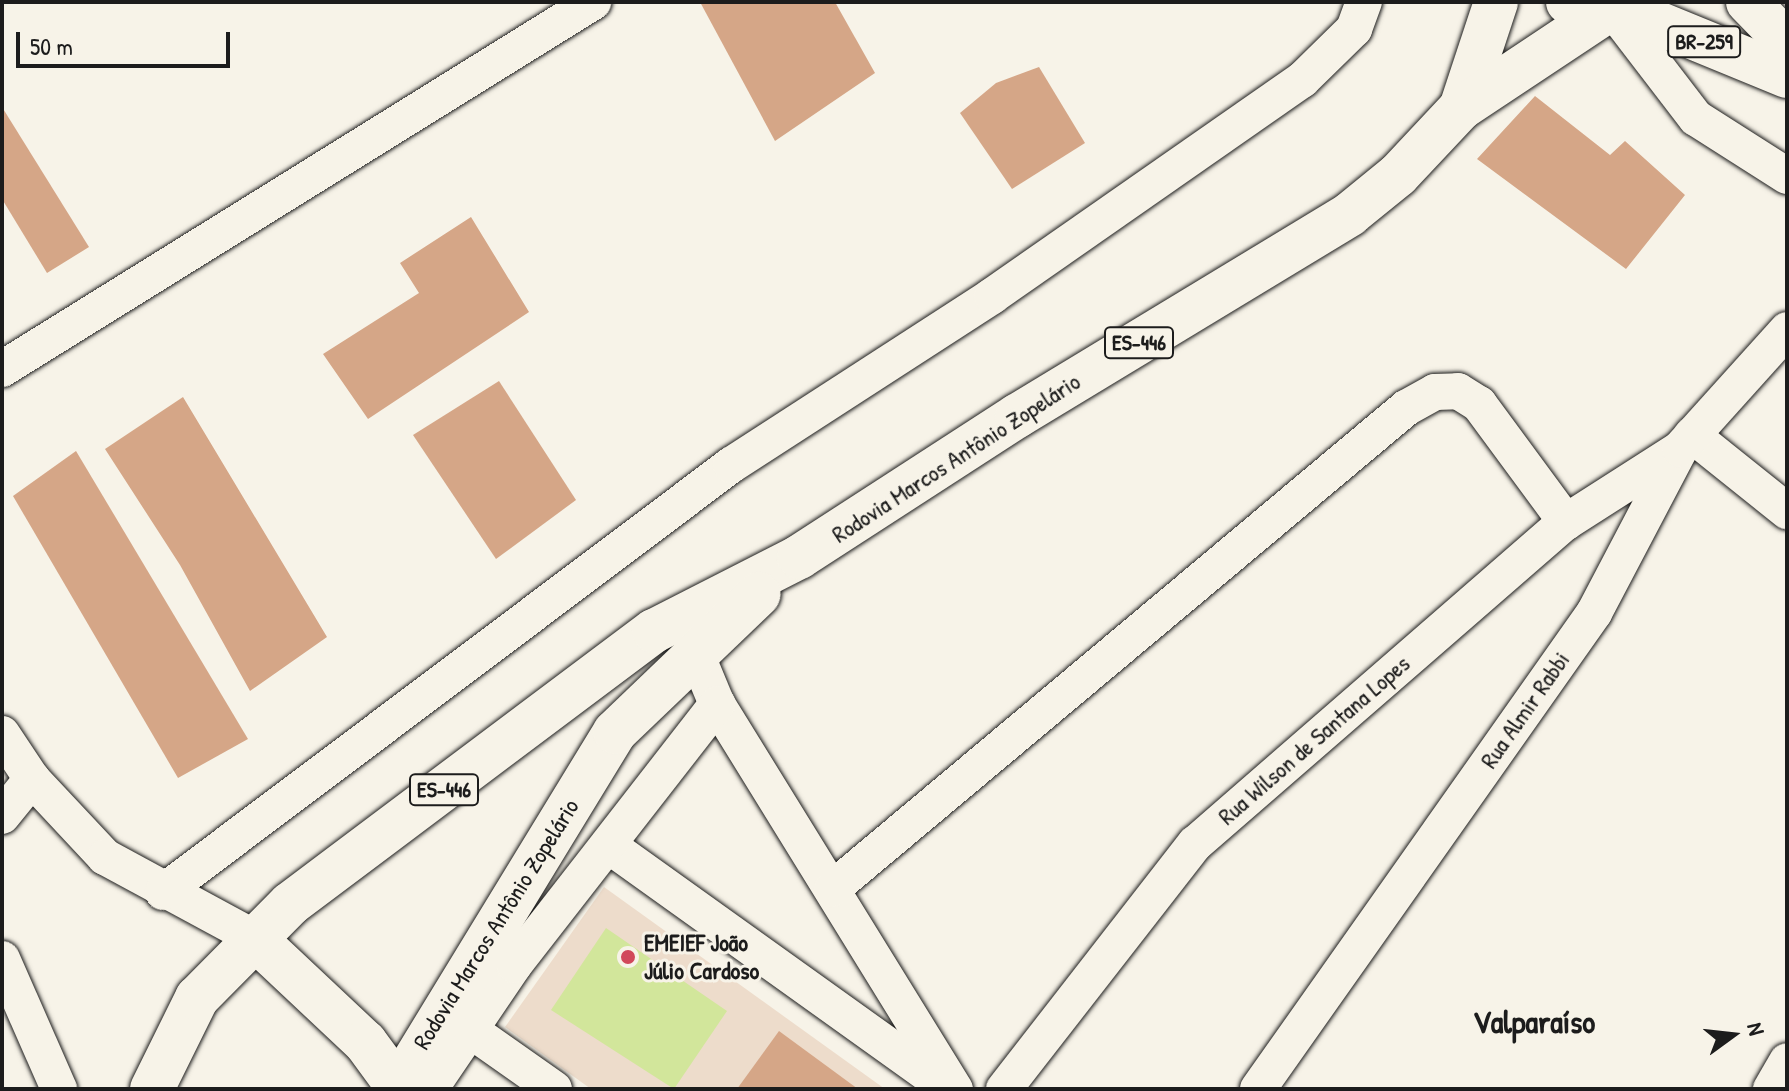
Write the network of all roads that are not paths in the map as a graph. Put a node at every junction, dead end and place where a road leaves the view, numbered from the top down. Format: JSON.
{"nodes":[{"id":1,"x":593,"y":2,"type":"edge"},
{"id":2,"x":1496,"y":2,"type":"edge"},
{"id":3,"x":1748,"y":2,"type":"edge"},
{"id":4,"x":1369,"y":4,"type":"edge"},
{"id":5,"x":1609,"y":7,"type":"edge"},
{"id":6,"x":1787,"y":42,"type":"edge"},
{"id":7,"x":1787,"y":76,"type":"edge"},
{"id":8,"x":1461,"y":108,"type":"junction"},
{"id":9,"x":1787,"y":176,"type":"edge"},
{"id":10,"x":1787,"y":330,"type":"edge"},
{"id":11,"x":2,"y":369,"type":"edge"},
{"id":12,"x":1686,"y":442,"type":"junction"},
{"id":13,"x":1787,"y":511,"type":"edge"},
{"id":14,"x":1566,"y":522,"type":"junction"},
{"id":15,"x":799,"y":557,"type":"junction"},
{"id":16,"x":695,"y":651,"type":"junction"},
{"id":17,"x":717,"y":704,"type":"junction"},
{"id":18,"x":2,"y":734,"type":"edge"},
{"id":19,"x":32,"y":779,"type":"junction"},
{"id":20,"x":2,"y":816,"type":"edge"},
{"id":21,"x":608,"y":845,"type":"junction"},
{"id":22,"x":832,"y":889,"type":"junction"},
{"id":23,"x":163,"y":892,"type":"junction"},
{"id":24,"x":253,"y":937,"type":"junction"},
{"id":25,"x":2,"y":959,"type":"edge"},
{"id":26,"x":473,"y":1032,"type":"junction"},
{"id":27,"x":1787,"y":1061,"type":"edge"},
{"id":28,"x":408,"y":1088,"type":"edge"},
{"id":29,"x":59,"y":1089,"type":"edge"},
{"id":30,"x":152,"y":1089,"type":"edge"},
{"id":31,"x":554,"y":1089,"type":"edge"},
{"id":32,"x":948,"y":1089,"type":"edge"},
{"id":33,"x":955,"y":1089,"type":"edge"},
{"id":34,"x":1004,"y":1089,"type":"edge"},
{"id":35,"x":1258,"y":1089,"type":"edge"},
{"id":36,"x":1771,"y":1089,"type":"edge"}],
"edges":[{"from":1,"to":11,"type":"street"},
{"from":2,"to":8,"type":"main road","name":"Rodovia Marcos Antônio Zopelário","number":"ES-446"},
{"from":3,"to":6,"type":"main road","number":"BR-259"},
{"from":4,"to":23,"type":"street"},
{"from":5,"to":7,"type":"main road","number":"BR-259"},
{"from":5,"to":8,"type":"main road","name":"Rodovia Marcos Antônio Zopelário","number":"ES-446"},
{"from":5,"to":9,"type":"street"},
{"from":8,"to":15,"type":"main road","name":"Rodovia Marcos Antônio Zopelário","number":"ES-446"},
{"from":10,"to":12,"type":"street","name":"Rua Almir Rabbi"},
{"from":12,"to":13,"type":"street"},
{"from":12,"to":14,"type":"street","name":"Rua Wilson de Santana Lopes"},
{"from":12,"to":35,"type":"street","name":"Rua Almir Rabbi"},
{"from":14,"to":22,"type":"street"},
{"from":14,"to":34,"type":"street","name":"Rua Wilson de Santana Lopes"},
{"from":15,"to":16,"type":"main road","name":"Rodovia Marcos Antônio Zopelário","number":"ES-446"},
{"from":15,"to":24,"type":"main road","name":"Rodovia Marcos Antônio Zopelário","number":"ES-446"},
{"from":16,"to":17,"type":"street"},
{"from":16,"to":28,"type":"main road","name":"Rodovia Marcos Antônio Zopelário","number":"ES-446"},
{"from":17,"to":21,"type":"street"},
{"from":17,"to":22,"type":"street"},
{"from":18,"to":19,"type":"street"},
{"from":19,"to":20,"type":"street"},
{"from":19,"to":23,"type":"street"},
{"from":21,"to":26,"type":"street"},
{"from":21,"to":32,"type":"street"},
{"from":22,"to":33,"type":"street"},
{"from":23,"to":24,"type":"street"},
{"from":24,"to":28,"type":"main road"},
{"from":24,"to":30,"type":"main road","name":"Rodovia Marcos Antônio Zopelário","number":"ES-446"},
{"from":25,"to":29,"type":"street"},
{"from":26,"to":28,"type":"street"},
{"from":26,"to":31,"type":"street"},
{"from":27,"to":36,"type":"street"}]}
